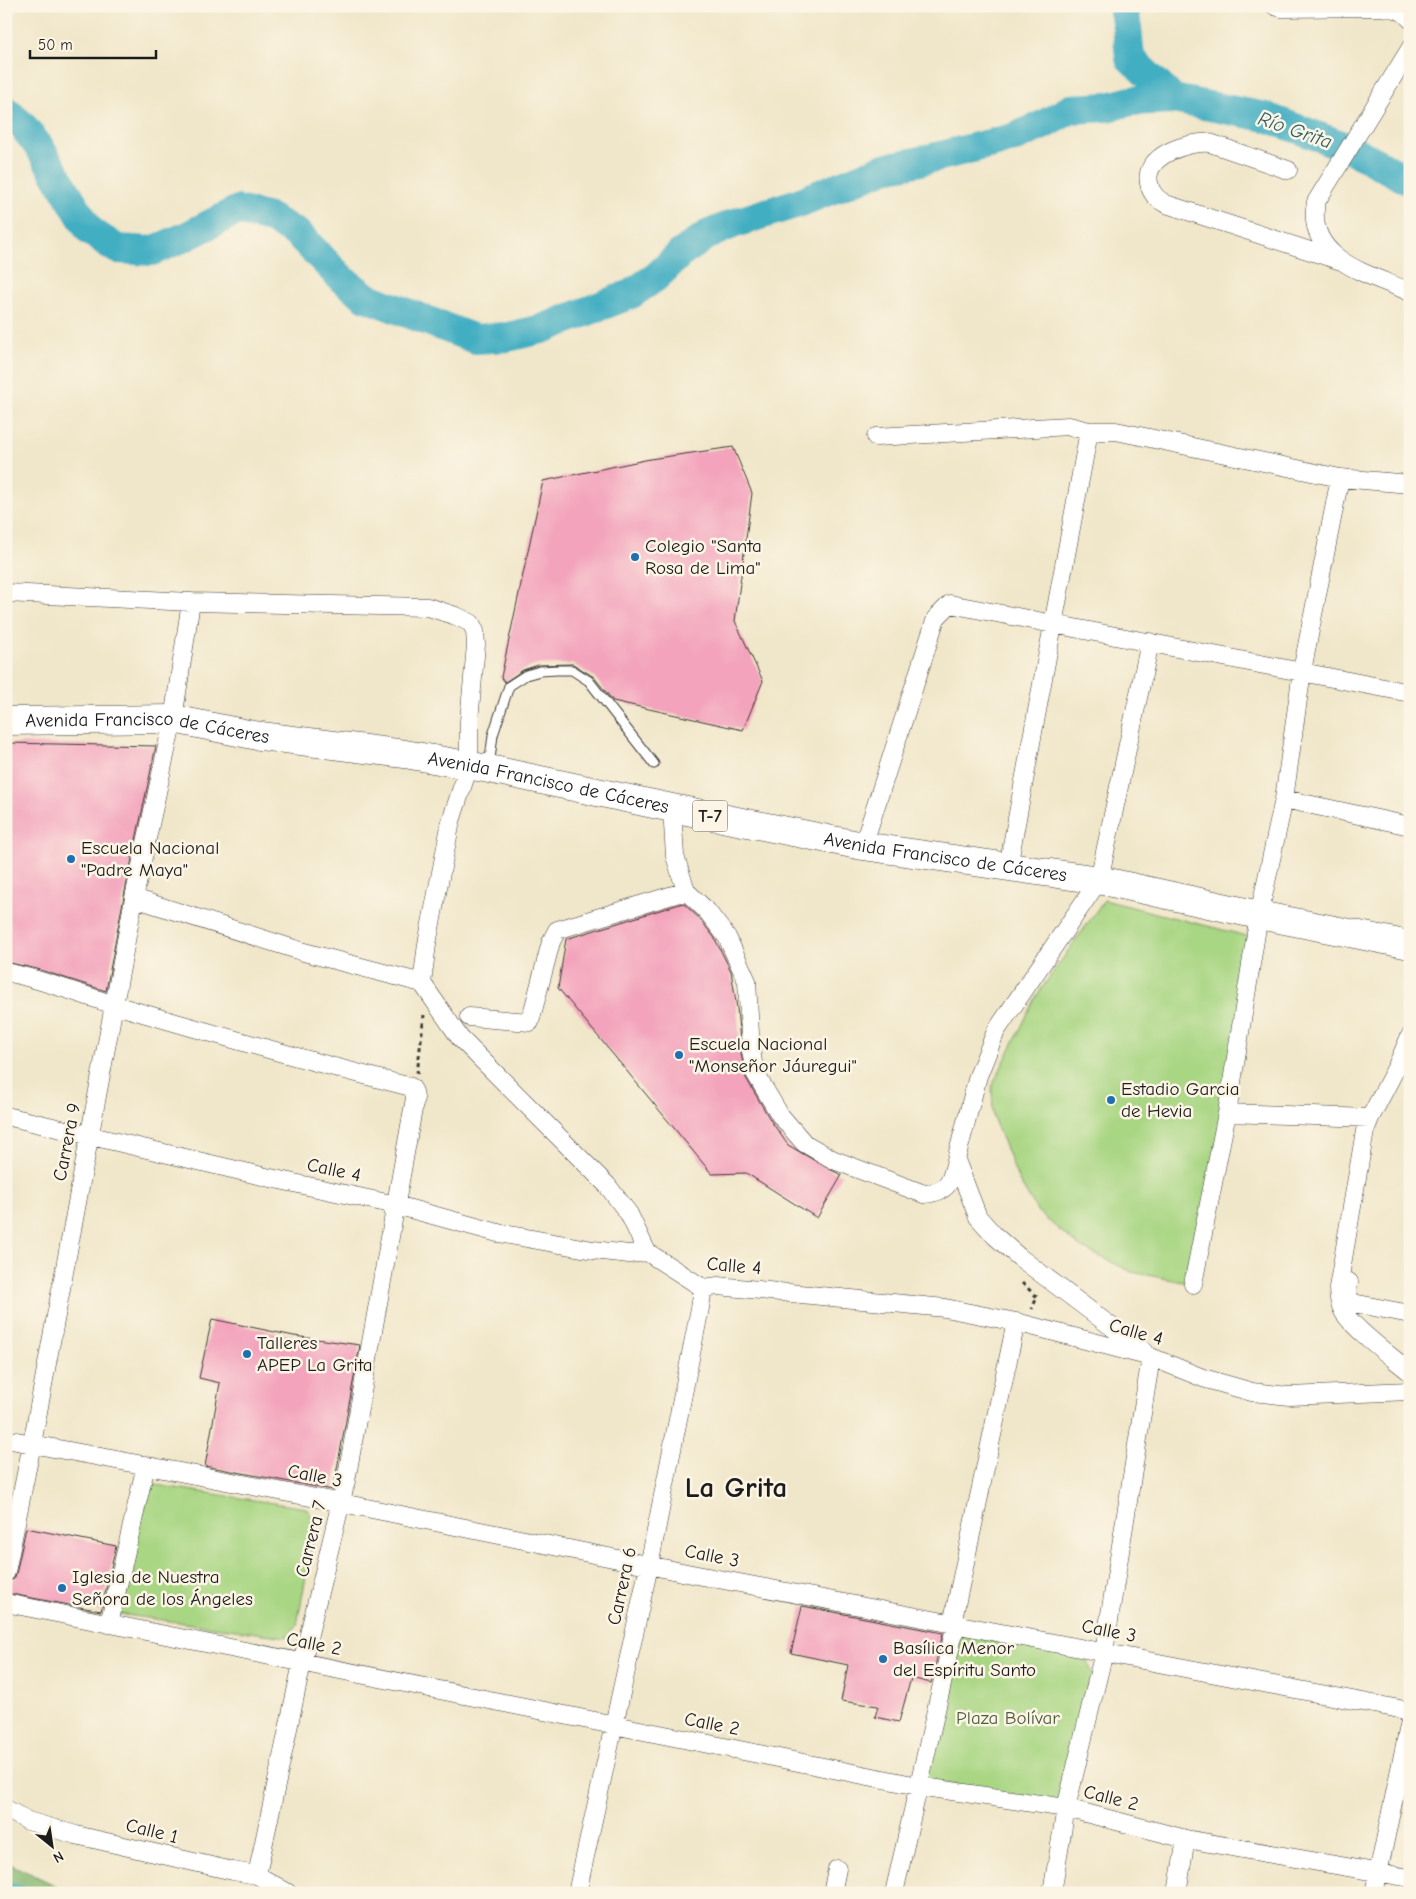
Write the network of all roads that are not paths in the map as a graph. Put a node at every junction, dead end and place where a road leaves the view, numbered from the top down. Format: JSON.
{"nodes":[{"id":1,"x":1275,"y":6,"type":"edge"},
{"id":2,"x":1410,"y":19,"type":"edge"},
{"id":3,"x":1406,"y":58,"type":"edge"},
{"id":4,"x":1288,"y":170,"type":"dead end"},
{"id":5,"x":1341,"y":261,"type":"junction"},
{"id":6,"x":1410,"y":292,"type":"edge"},
{"id":7,"x":1090,"y":431,"type":"junction"},
{"id":8,"x":876,"y":437,"type":"dead end"},
{"id":9,"x":1340,"y":478,"type":"junction"},
{"id":10,"x":1410,"y":484,"type":"edge"},
{"id":11,"x":6,"y":593,"type":"edge"},
{"id":12,"x":191,"y":602,"type":"junction"},
{"id":13,"x":1055,"y":623,"type":"junction"},
{"id":14,"x":1150,"y":642,"type":"junction"},
{"id":15,"x":1302,"y":671,"type":"junction"},
{"id":16,"x":1410,"y":693,"type":"edge"},
{"id":17,"x":173,"y":719,"type":"junction"},
{"id":18,"x":6,"y":721,"type":"edge"},
{"id":19,"x":654,"y":764,"type":"dead end"},
{"id":20,"x":479,"y":767,"type":"junction"},
{"id":21,"x":1284,"y":799,"type":"junction"},
{"id":22,"x":672,"y":808,"type":"junction"},
{"id":23,"x":1410,"y":826,"type":"edge"},
{"id":24,"x":864,"y":846,"type":"junction"},
{"id":25,"x":1008,"y":867,"type":"junction"},
{"id":26,"x":1099,"y":880,"type":"junction"},
{"id":27,"x":686,"y":891,"type":"junction"},
{"id":28,"x":134,"y":898,"type":"junction"},
{"id":29,"x":1259,"y":915,"type":"junction"},
{"id":30,"x":1410,"y":945,"type":"edge"},
{"id":31,"x":6,"y":972,"type":"edge"},
{"id":32,"x":425,"y":987,"type":"junction"},
{"id":33,"x":114,"y":1004,"type":"junction"},
{"id":34,"x":469,"y":1017,"type":"dead end"},
{"id":35,"x":1410,"y":1036,"type":"edge"},
{"id":36,"x":1404,"y":1071,"type":"edge"},
{"id":37,"x":1227,"y":1113,"type":"junction"},
{"id":38,"x":6,"y":1116,"type":"edge"},
{"id":39,"x":1370,"y":1118,"type":"junction"},
{"id":40,"x":90,"y":1135,"type":"junction"},
{"id":41,"x":956,"y":1160,"type":"junction"},
{"id":42,"x":396,"y":1205,"type":"junction"},
{"id":43,"x":647,"y":1252,"type":"junction"},
{"id":44,"x":1193,"y":1284,"type":"dead end"},
{"id":45,"x":703,"y":1288,"type":"junction"},
{"id":46,"x":1410,"y":1314,"type":"edge"},
{"id":47,"x":1016,"y":1322,"type":"junction"},
{"id":48,"x":1151,"y":1357,"type":"junction"},
{"id":49,"x":1410,"y":1372,"type":"edge"},
{"id":50,"x":1410,"y":1391,"type":"edge"},
{"id":51,"x":6,"y":1439,"type":"edge"},
{"id":52,"x":32,"y":1444,"type":"junction"},
{"id":53,"x":146,"y":1466,"type":"junction"},
{"id":54,"x":342,"y":1503,"type":"junction"},
{"id":55,"x":649,"y":1566,"type":"junction"},
{"id":56,"x":6,"y":1572,"type":"edge"},
{"id":57,"x":6,"y":1603,"type":"edge"},
{"id":58,"x":109,"y":1624,"type":"junction"},
{"id":59,"x":952,"y":1624,"type":"junction"},
{"id":60,"x":1104,"y":1652,"type":"junction"},
{"id":61,"x":302,"y":1664,"type":"junction"},
{"id":62,"x":1410,"y":1710,"type":"edge"},
{"id":63,"x":1410,"y":1720,"type":"edge"},
{"id":64,"x":613,"y":1726,"type":"junction"},
{"id":65,"x":918,"y":1786,"type":"junction"},
{"id":66,"x":1066,"y":1808,"type":"junction"},
{"id":67,"x":6,"y":1809,"type":"edge"},
{"id":68,"x":1186,"y":1839,"type":"junction"},
{"id":69,"x":837,"y":1869,"type":"dead end"},
{"id":70,"x":1377,"y":1872,"type":"junction"},
{"id":71,"x":257,"y":1875,"type":"junction"},
{"id":72,"x":1410,"y":1878,"type":"edge"},
{"id":73,"x":288,"y":1893,"type":"edge"},
{"id":74,"x":577,"y":1893,"type":"edge"},
{"id":75,"x":832,"y":1893,"type":"edge"},
{"id":76,"x":894,"y":1893,"type":"edge"},
{"id":77,"x":1052,"y":1893,"type":"edge"},
{"id":78,"x":1176,"y":1893,"type":"edge"},
{"id":79,"x":1374,"y":1893,"type":"edge"}],
"edges":[{"from":1,"to":2,"type":"street"},
{"from":3,"to":5,"type":"street"},
{"from":4,"to":5,"type":"street"},
{"from":5,"to":6,"type":"street"},
{"from":7,"to":8,"type":"street"},
{"from":7,"to":9,"type":"street"},
{"from":7,"to":13,"type":"street"},
{"from":9,"to":10,"type":"street"},
{"from":9,"to":15,"type":"street"},
{"from":11,"to":12,"type":"street"},
{"from":12,"to":17,"type":"street","name":"Carrera 9"},
{"from":12,"to":20,"type":"street"},
{"from":13,"to":14,"type":"street"},
{"from":13,"to":24,"type":"street"},
{"from":13,"to":25,"type":"street"},
{"from":14,"to":15,"type":"street"},
{"from":14,"to":26,"type":"street"},
{"from":15,"to":16,"type":"street"},
{"from":15,"to":21,"type":"street"},
{"from":17,"to":18,"type":"main road","name":"Avenida Francisco de Cáceres","number":"T-7"},
{"from":17,"to":20,"type":"main road","name":"Avenida Francisco de Cáceres","number":"T-7"},
{"from":17,"to":28,"type":"street","name":"Carrera 9"},
{"from":19,"to":20,"type":"lane"},
{"from":20,"to":22,"type":"main road","name":"Avenida Francisco de Cáceres","number":"T-7"},
{"from":20,"to":32,"type":"street"},
{"from":21,"to":23,"type":"street"},
{"from":21,"to":29,"type":"street"},
{"from":22,"to":24,"type":"main road","name":"Avenida Francisco de Cáceres","number":"T-7"},
{"from":22,"to":27,"type":"street"},
{"from":24,"to":25,"type":"main road","name":"Avenida Francisco de Cáceres","number":"T-7"},
{"from":25,"to":26,"type":"main road","name":"Avenida Francisco de Cáceres","number":"T-7"},
{"from":26,"to":29,"type":"main road","name":"Avenida Francisco de Cáceres","number":"T-7"},
{"from":26,"to":41,"type":"street"},
{"from":27,"to":34,"type":"street"},
{"from":27,"to":41,"type":"street"},
{"from":28,"to":32,"type":"street"},
{"from":28,"to":33,"type":"street","name":"Carrera 9"},
{"from":29,"to":30,"type":"main road","name":"Avenida Francisco de Cáceres","number":"T-7"},
{"from":29,"to":37,"type":"street"},
{"from":31,"to":33,"type":"street"},
{"from":32,"to":43,"type":"street"},
{"from":33,"to":40,"type":"street","name":"Carrera 9"},
{"from":33,"to":42,"type":"street","name":"Carrera 7"},
{"from":35,"to":36,"type":"street"},
{"from":36,"to":39,"type":"street"},
{"from":36,"to":46,"type":"street"},
{"from":37,"to":39,"type":"street"},
{"from":37,"to":44,"type":"street"},
{"from":38,"to":40,"type":"street","name":"Calle 4"},
{"from":39,"to":49,"type":"street"},
{"from":40,"to":42,"type":"street","name":"Calle 4"},
{"from":40,"to":52,"type":"street","name":"Carrera 9"},
{"from":41,"to":48,"type":"street"},
{"from":42,"to":43,"type":"street","name":"Calle 4"},
{"from":42,"to":54,"type":"street","name":"Carrera 7"},
{"from":43,"to":45,"type":"street","name":"Calle 4"},
{"from":45,"to":47,"type":"street","name":"Calle 4"},
{"from":45,"to":55,"type":"street","name":"Carrera 6"},
{"from":47,"to":48,"type":"street","name":"Calle 4"},
{"from":47,"to":59,"type":"street"},
{"from":48,"to":50,"type":"street","name":"Calle 4"},
{"from":48,"to":60,"type":"street"},
{"from":51,"to":52,"type":"street","name":"Calle 3"},
{"from":52,"to":53,"type":"street","name":"Calle 3"},
{"from":52,"to":56,"type":"street","name":"Carrera 9"},
{"from":53,"to":54,"type":"street","name":"Calle 3"},
{"from":53,"to":58,"type":"street"},
{"from":54,"to":55,"type":"street","name":"Calle 3"},
{"from":54,"to":61,"type":"street","name":"Carrera 7"},
{"from":55,"to":59,"type":"street","name":"Calle 3"},
{"from":55,"to":64,"type":"street","name":"Carrera 6"},
{"from":57,"to":58,"type":"street","name":"Calle 2"},
{"from":58,"to":61,"type":"street","name":"Calle 2"},
{"from":59,"to":60,"type":"street","name":"Calle 3"},
{"from":59,"to":65,"type":"street"},
{"from":60,"to":62,"type":"street","name":"Calle 3"},
{"from":60,"to":66,"type":"street"},
{"from":61,"to":64,"type":"street","name":"Calle 2"},
{"from":61,"to":71,"type":"street","name":"Carrera 7"},
{"from":63,"to":70,"type":"street"},
{"from":64,"to":65,"type":"street","name":"Calle 2"},
{"from":64,"to":74,"type":"street","name":"Carrera 6"},
{"from":65,"to":66,"type":"street","name":"Calle 2"},
{"from":65,"to":76,"type":"street"},
{"from":66,"to":68,"type":"street","name":"Calle 2"},
{"from":66,"to":77,"type":"street"},
{"from":67,"to":71,"type":"street","name":"Calle 1"},
{"from":68,"to":70,"type":"street","name":"Calle 2"},
{"from":68,"to":78,"type":"street"},
{"from":69,"to":75,"type":"street"},
{"from":70,"to":72,"type":"street","name":"Calle 2"},
{"from":70,"to":79,"type":"street"},
{"from":71,"to":73,"type":"street","name":"Calle 1"}]}
